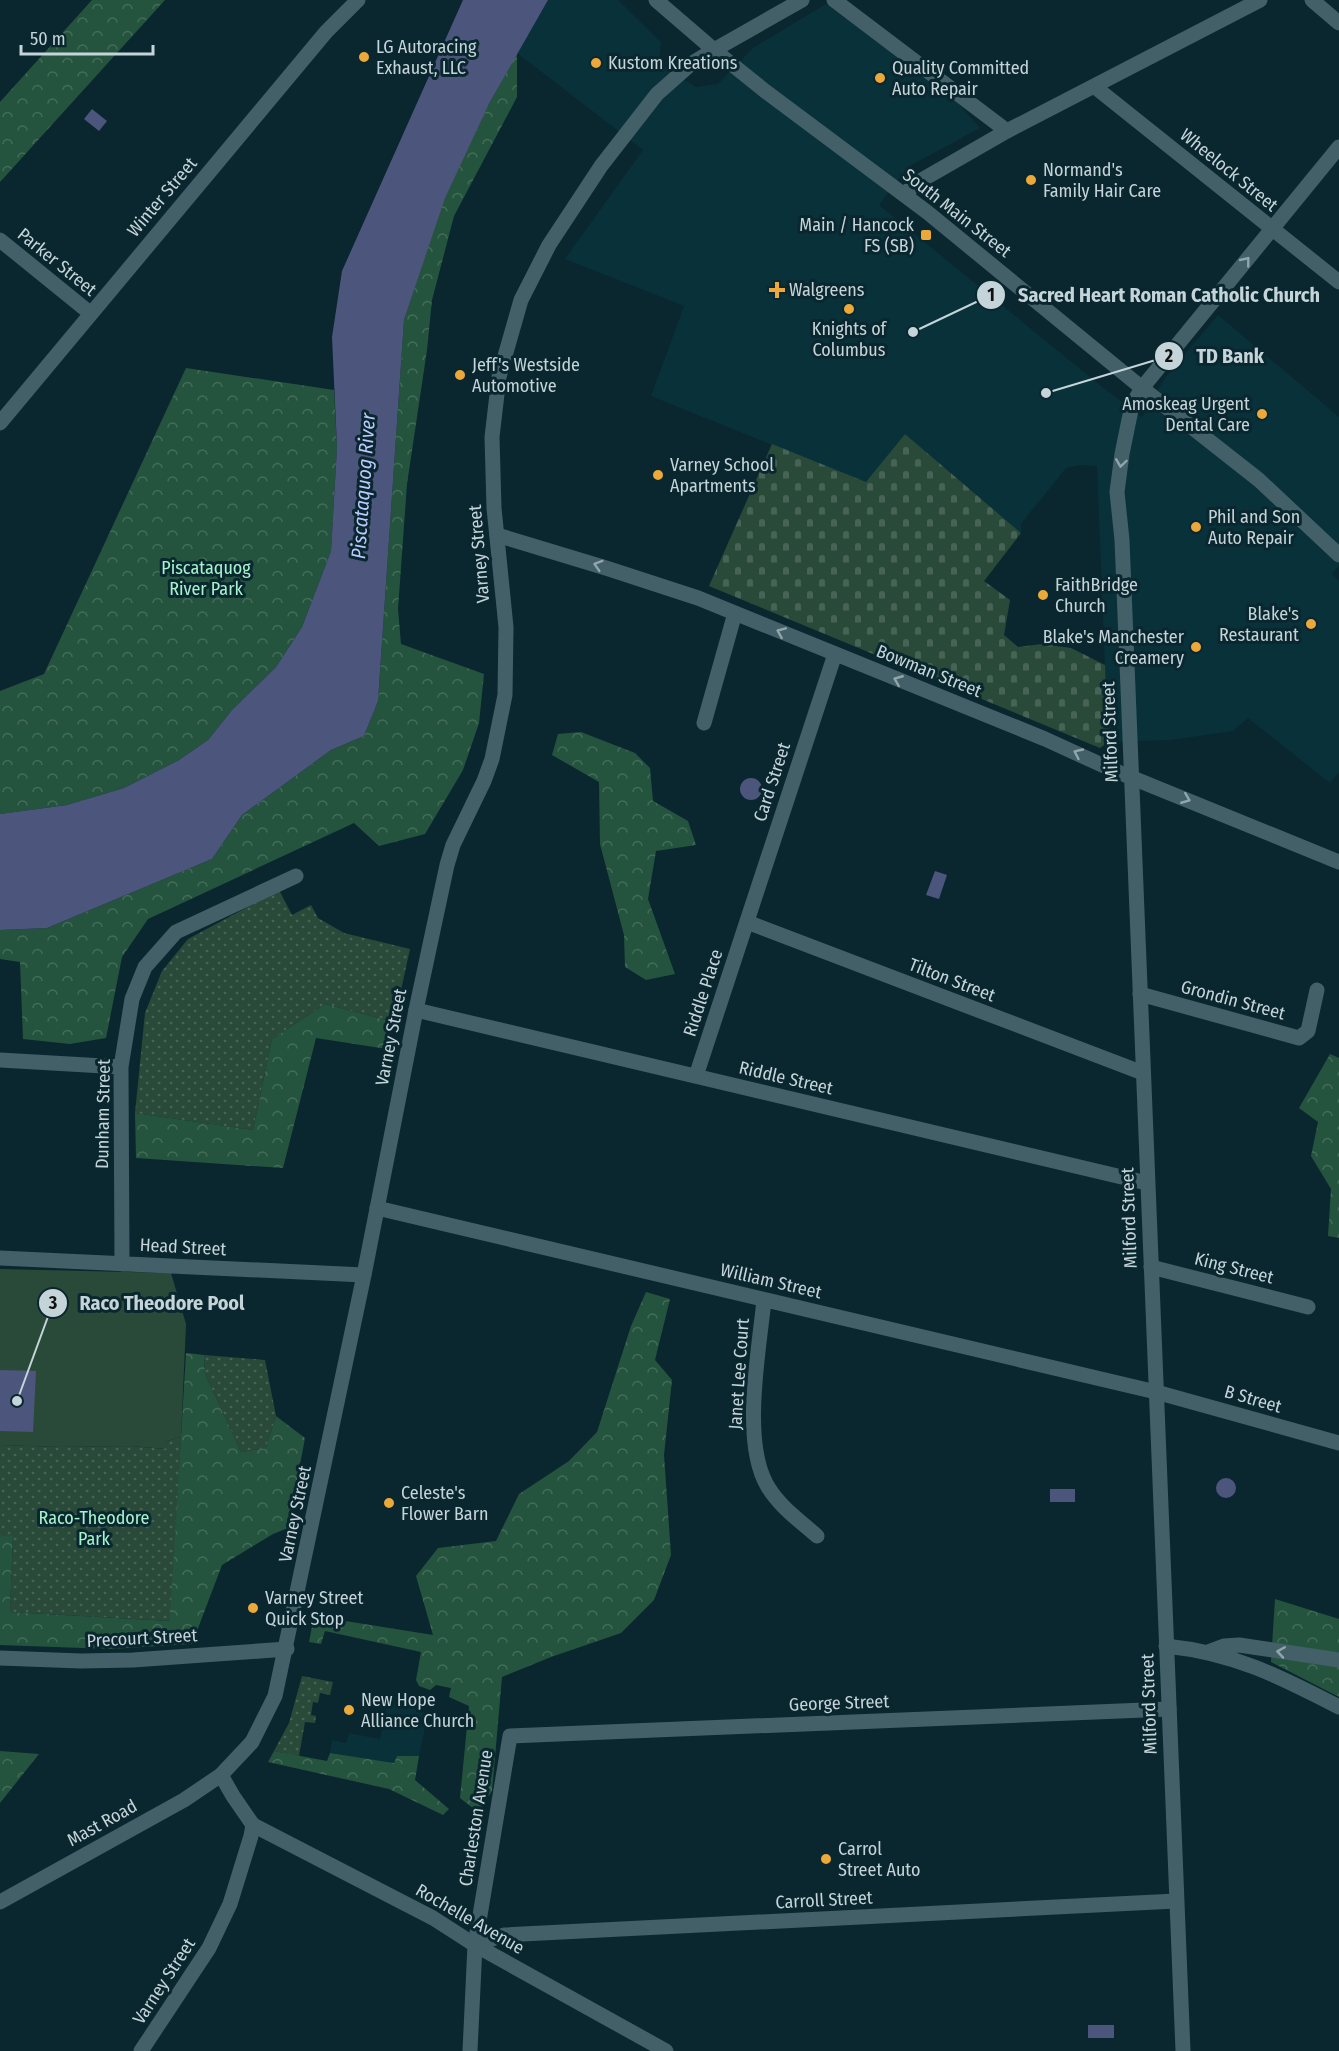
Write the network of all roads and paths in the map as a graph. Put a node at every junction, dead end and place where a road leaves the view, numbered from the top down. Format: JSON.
{"nodes":[{"id":1,"x":358,"y":0,"type":"edge"},
{"id":2,"x":656,"y":0,"type":"edge"},
{"id":3,"x":802,"y":0,"type":"edge"},
{"id":4,"x":834,"y":0,"type":"edge"},
{"id":5,"x":1260,"y":0,"type":"edge"},
{"id":6,"x":1312,"y":0,"type":"edge"},
{"id":7,"x":1339,"y":23,"type":"edge"},
{"id":8,"x":714,"y":50,"type":"junction"},
{"id":9,"x":1095,"y":87,"type":"junction"},
{"id":10,"x":1007,"y":131,"type":"junction"},
{"id":11,"x":1339,"y":147,"type":"edge"},
{"id":12,"x":904,"y":194,"type":"junction"},
{"id":13,"x":1272,"y":230,"type":"junction"},
{"id":14,"x":0,"y":240,"type":"edge"},
{"id":15,"x":1339,"y":282,"type":"edge"},
{"id":16,"x":90,"y":313,"type":"junction"},
{"id":17,"x":1142,"y":388,"type":"junction"},
{"id":18,"x":0,"y":423,"type":"edge"},
{"id":19,"x":497,"y":535,"type":"junction"},
{"id":20,"x":1339,"y":555,"type":"edge"},
{"id":21,"x":735,"y":613,"type":"junction"},
{"id":22,"x":835,"y":654,"type":"junction"},
{"id":23,"x":704,"y":723,"type":"dead end"},
{"id":24,"x":1132,"y":777,"type":"junction"},
{"id":25,"x":1339,"y":862,"type":"edge"},
{"id":26,"x":296,"y":876,"type":"dead end"},
{"id":27,"x":747,"y":922,"type":"junction"},
{"id":28,"x":1317,"y":990,"type":"dead end"},
{"id":29,"x":1140,"y":994,"type":"junction"},
{"id":30,"x":416,"y":1010,"type":"junction"},
{"id":31,"x":0,"y":1060,"type":"edge"},
{"id":32,"x":121,"y":1067,"type":"junction"},
{"id":33,"x":1143,"y":1073,"type":"junction"},
{"id":34,"x":696,"y":1076,"type":"junction"},
{"id":35,"x":1148,"y":1183,"type":"junction"},
{"id":36,"x":377,"y":1208,"type":"junction"},
{"id":37,"x":0,"y":1258,"type":"edge"},
{"id":38,"x":122,"y":1264,"type":"junction"},
{"id":39,"x":1151,"y":1267,"type":"junction"},
{"id":40,"x":364,"y":1275,"type":"junction"},
{"id":41,"x":764,"y":1300,"type":"junction"},
{"id":42,"x":1308,"y":1307,"type":"dead end"},
{"id":43,"x":1156,"y":1392,"type":"junction"},
{"id":44,"x":1339,"y":1443,"type":"edge"},
{"id":45,"x":817,"y":1536,"type":"dead end"},
{"id":46,"x":1166,"y":1646,"type":"junction"},
{"id":47,"x":286,"y":1649,"type":"junction"},
{"id":48,"x":1208,"y":1652,"type":"junction"},
{"id":49,"x":0,"y":1658,"type":"edge"},
{"id":50,"x":1339,"y":1660,"type":"edge"},
{"id":51,"x":1339,"y":1707,"type":"edge"},
{"id":52,"x":1169,"y":1709,"type":"junction"},
{"id":53,"x":510,"y":1736,"type":"joint"},
{"id":54,"x":221,"y":1775,"type":"junction"},
{"id":55,"x":253,"y":1825,"type":"junction"},
{"id":56,"x":1176,"y":1901,"type":"junction"},
{"id":57,"x":0,"y":1902,"type":"edge"},
{"id":58,"x":475,"y":1945,"type":"junction"},
{"id":59,"x":141,"y":2051,"type":"edge"},
{"id":60,"x":470,"y":2051,"type":"edge"},
{"id":61,"x":666,"y":2051,"type":"edge"},
{"id":62,"x":1182,"y":2051,"type":"edge"}],
"edges":[{"from":1,"to":16,"type":"street","name":"Winter Street"},
{"from":2,"to":8,"type":"street","name":"South Main Street"},
{"from":3,"to":8,"type":"street","name":"Varney Street"},
{"from":4,"to":10,"type":"street"},
{"from":5,"to":9,"type":"street"},
{"from":6,"to":7,"type":"street"},
{"from":8,"to":12,"type":"street","name":"South Main Street"},
{"from":8,"to":19,"type":"street","name":"Varney Street"},
{"from":9,"to":10,"type":"street"},
{"from":9,"to":13,"type":"street","name":"Wheelock Street"},
{"from":10,"to":12,"type":"street"},
{"from":11,"to":13,"type":"street","name":"Milford Street"},
{"from":12,"to":17,"type":"street","name":"South Main Street"},
{"from":13,"to":15,"type":"street","name":"Wheelock Street"},
{"from":17,"to":13,"type":"street","name":"Milford Street","one_way":true},
{"from":14,"to":16,"type":"street","name":"Parker Street"},
{"from":16,"to":18,"type":"street","name":"Winter Street"},
{"from":17,"to":20,"type":"street","name":"South Main Street"},
{"from":17,"to":24,"type":"street","name":"Milford Street","one_way":true},
{"from":21,"to":19,"type":"street","name":"Bowman Street","one_way":true},
{"from":19,"to":30,"type":"street","name":"Varney Street"},
{"from":22,"to":21,"type":"street","name":"Bowman Street","one_way":true},
{"from":21,"to":23,"type":"street"},
{"from":24,"to":22,"type":"street","name":"Bowman Street","one_way":true},
{"from":22,"to":27,"type":"street","name":"Card Street"},
{"from":24,"to":25,"type":"street","name":"Bowman Street","one_way":true},
{"from":24,"to":29,"type":"street","name":"Milford Street"},
{"from":26,"to":32,"type":"street","name":"Dunham Street"},
{"from":27,"to":33,"type":"street","name":"Tilton Street"},
{"from":27,"to":34,"type":"street","name":"Riddle Place"},
{"from":28,"to":29,"type":"street","name":"Grondin Street"},
{"from":29,"to":33,"type":"street","name":"Milford Street"},
{"from":30,"to":34,"type":"street","name":"Riddle Street"},
{"from":30,"to":36,"type":"street","name":"Varney Street"},
{"from":31,"to":32,"type":"street"},
{"from":32,"to":38,"type":"street","name":"Dunham Street"},
{"from":33,"to":35,"type":"street","name":"Milford Street"},
{"from":34,"to":35,"type":"street","name":"Riddle Street"},
{"from":35,"to":39,"type":"street","name":"Milford Street"},
{"from":36,"to":40,"type":"street","name":"Varney Street"},
{"from":36,"to":41,"type":"street","name":"William Street"},
{"from":37,"to":38,"type":"street","name":"Head Street"},
{"from":38,"to":40,"type":"street","name":"Head Street"},
{"from":39,"to":42,"type":"street","name":"King Street"},
{"from":39,"to":43,"type":"street","name":"Milford Street"},
{"from":40,"to":47,"type":"street","name":"Varney Street"},
{"from":41,"to":43,"type":"street","name":"William Street"},
{"from":41,"to":45,"type":"street","name":"Janet Lee Court"},
{"from":43,"to":44,"type":"street","name":"B Street"},
{"from":43,"to":46,"type":"street","name":"Milford Street"},
{"from":46,"to":48,"type":"street"},
{"from":46,"to":52,"type":"street","name":"Milford Street"},
{"from":47,"to":49,"type":"street","name":"Precourt Street"},
{"from":47,"to":54,"type":"street","name":"Varney Street"},
{"from":50,"to":48,"type":"street","one_way":true},
{"from":48,"to":51,"type":"street"},
{"from":52,"to":53,"type":"street","name":"George Street"},
{"from":52,"to":56,"type":"street","name":"Milford Street"},
{"from":53,"to":58,"type":"street","name":"Charleston Avenue"},
{"from":54,"to":55,"type":"street"},
{"from":54,"to":57,"type":"street","name":"Mast Road"},
{"from":55,"to":58,"type":"street","name":"Rochelle Avenue"},
{"from":55,"to":59,"type":"street","name":"Varney Street"},
{"from":56,"to":58,"type":"street","name":"Carroll Street"},
{"from":56,"to":62,"type":"street","name":"Milford Street"},
{"from":58,"to":60,"type":"street","name":"Charleston Avenue"},
{"from":58,"to":61,"type":"street","name":"Rochelle Avenue"}]}
